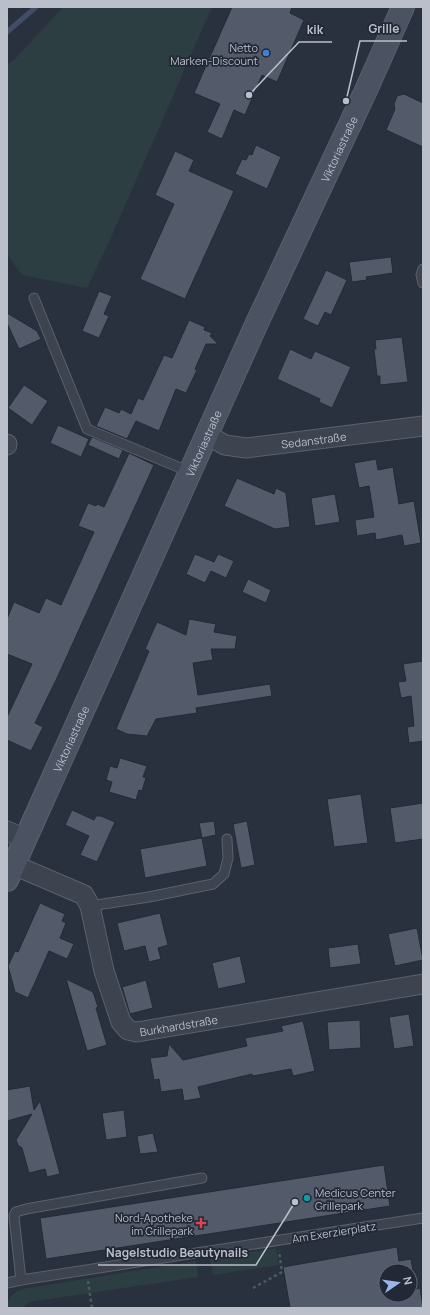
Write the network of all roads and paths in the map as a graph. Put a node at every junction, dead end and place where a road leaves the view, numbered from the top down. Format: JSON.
{"nodes":[{"id":1,"x":402,"y":7,"type":"edge"},
{"id":2,"x":423,"y":269,"type":"edge"},
{"id":3,"x":423,"y":283,"type":"edge"},
{"id":4,"x":34,"y":298,"type":"dead end"},
{"id":5,"x":423,"y":426,"type":"edge"},
{"id":6,"x":207,"y":435,"type":"junction"},
{"id":7,"x":190,"y":472,"type":"junction"},
{"id":8,"x":16,"y":835,"type":"edge"},
{"id":9,"x":227,"y":839,"type":"dead end"},
{"id":10,"x":10,"y":872,"type":"edge"},
{"id":11,"x":90,"y":906,"type":"junction"},
{"id":12,"x":423,"y":984,"type":"edge"},
{"id":13,"x":202,"y":1178,"type":"dead end"},
{"id":14,"x":423,"y":1218,"type":"edge"},
{"id":15,"x":277,"y":1241,"type":"junction"},
{"id":16,"x":86,"y":1270,"type":"junction"},
{"id":17,"x":21,"y":1280,"type":"junction"},
{"id":18,"x":7,"y":1283,"type":"edge"},
{"id":19,"x":253,"y":1288,"type":"dead end"},
{"id":20,"x":92,"y":1308,"type":"edge"}],
"edges":[{"from":1,"to":6,"type":"main road","name":"Viktoriastraße"},
{"from":2,"to":3,"type":"lane"},
{"from":4,"to":7,"type":"lane"},
{"from":5,"to":6,"type":"street","name":"Sedanstraße"},
{"from":6,"to":7,"type":"main road","name":"Viktoriastraße"},
{"from":7,"to":8,"type":"main road","name":"Viktoriastraße"},
{"from":8,"to":10,"type":"main road","name":"Viktoriastraße"},
{"from":9,"to":11,"type":"lane"},
{"from":10,"to":11,"type":"street"},
{"from":11,"to":12,"type":"street","name":"Burkhardstraße"},
{"from":13,"to":17,"type":"lane"},
{"from":14,"to":15,"type":"lane","name":"Am Exerzierplatz"},
{"from":15,"to":16,"type":"lane","name":"Am Exerzierplatz"},
{"from":15,"to":19,"type":"path"},
{"from":16,"to":17,"type":"lane","name":"Am Exerzierplatz"},
{"from":16,"to":20,"type":"path"},
{"from":17,"to":18,"type":"lane","name":"Am Exerzierplatz"}]}
